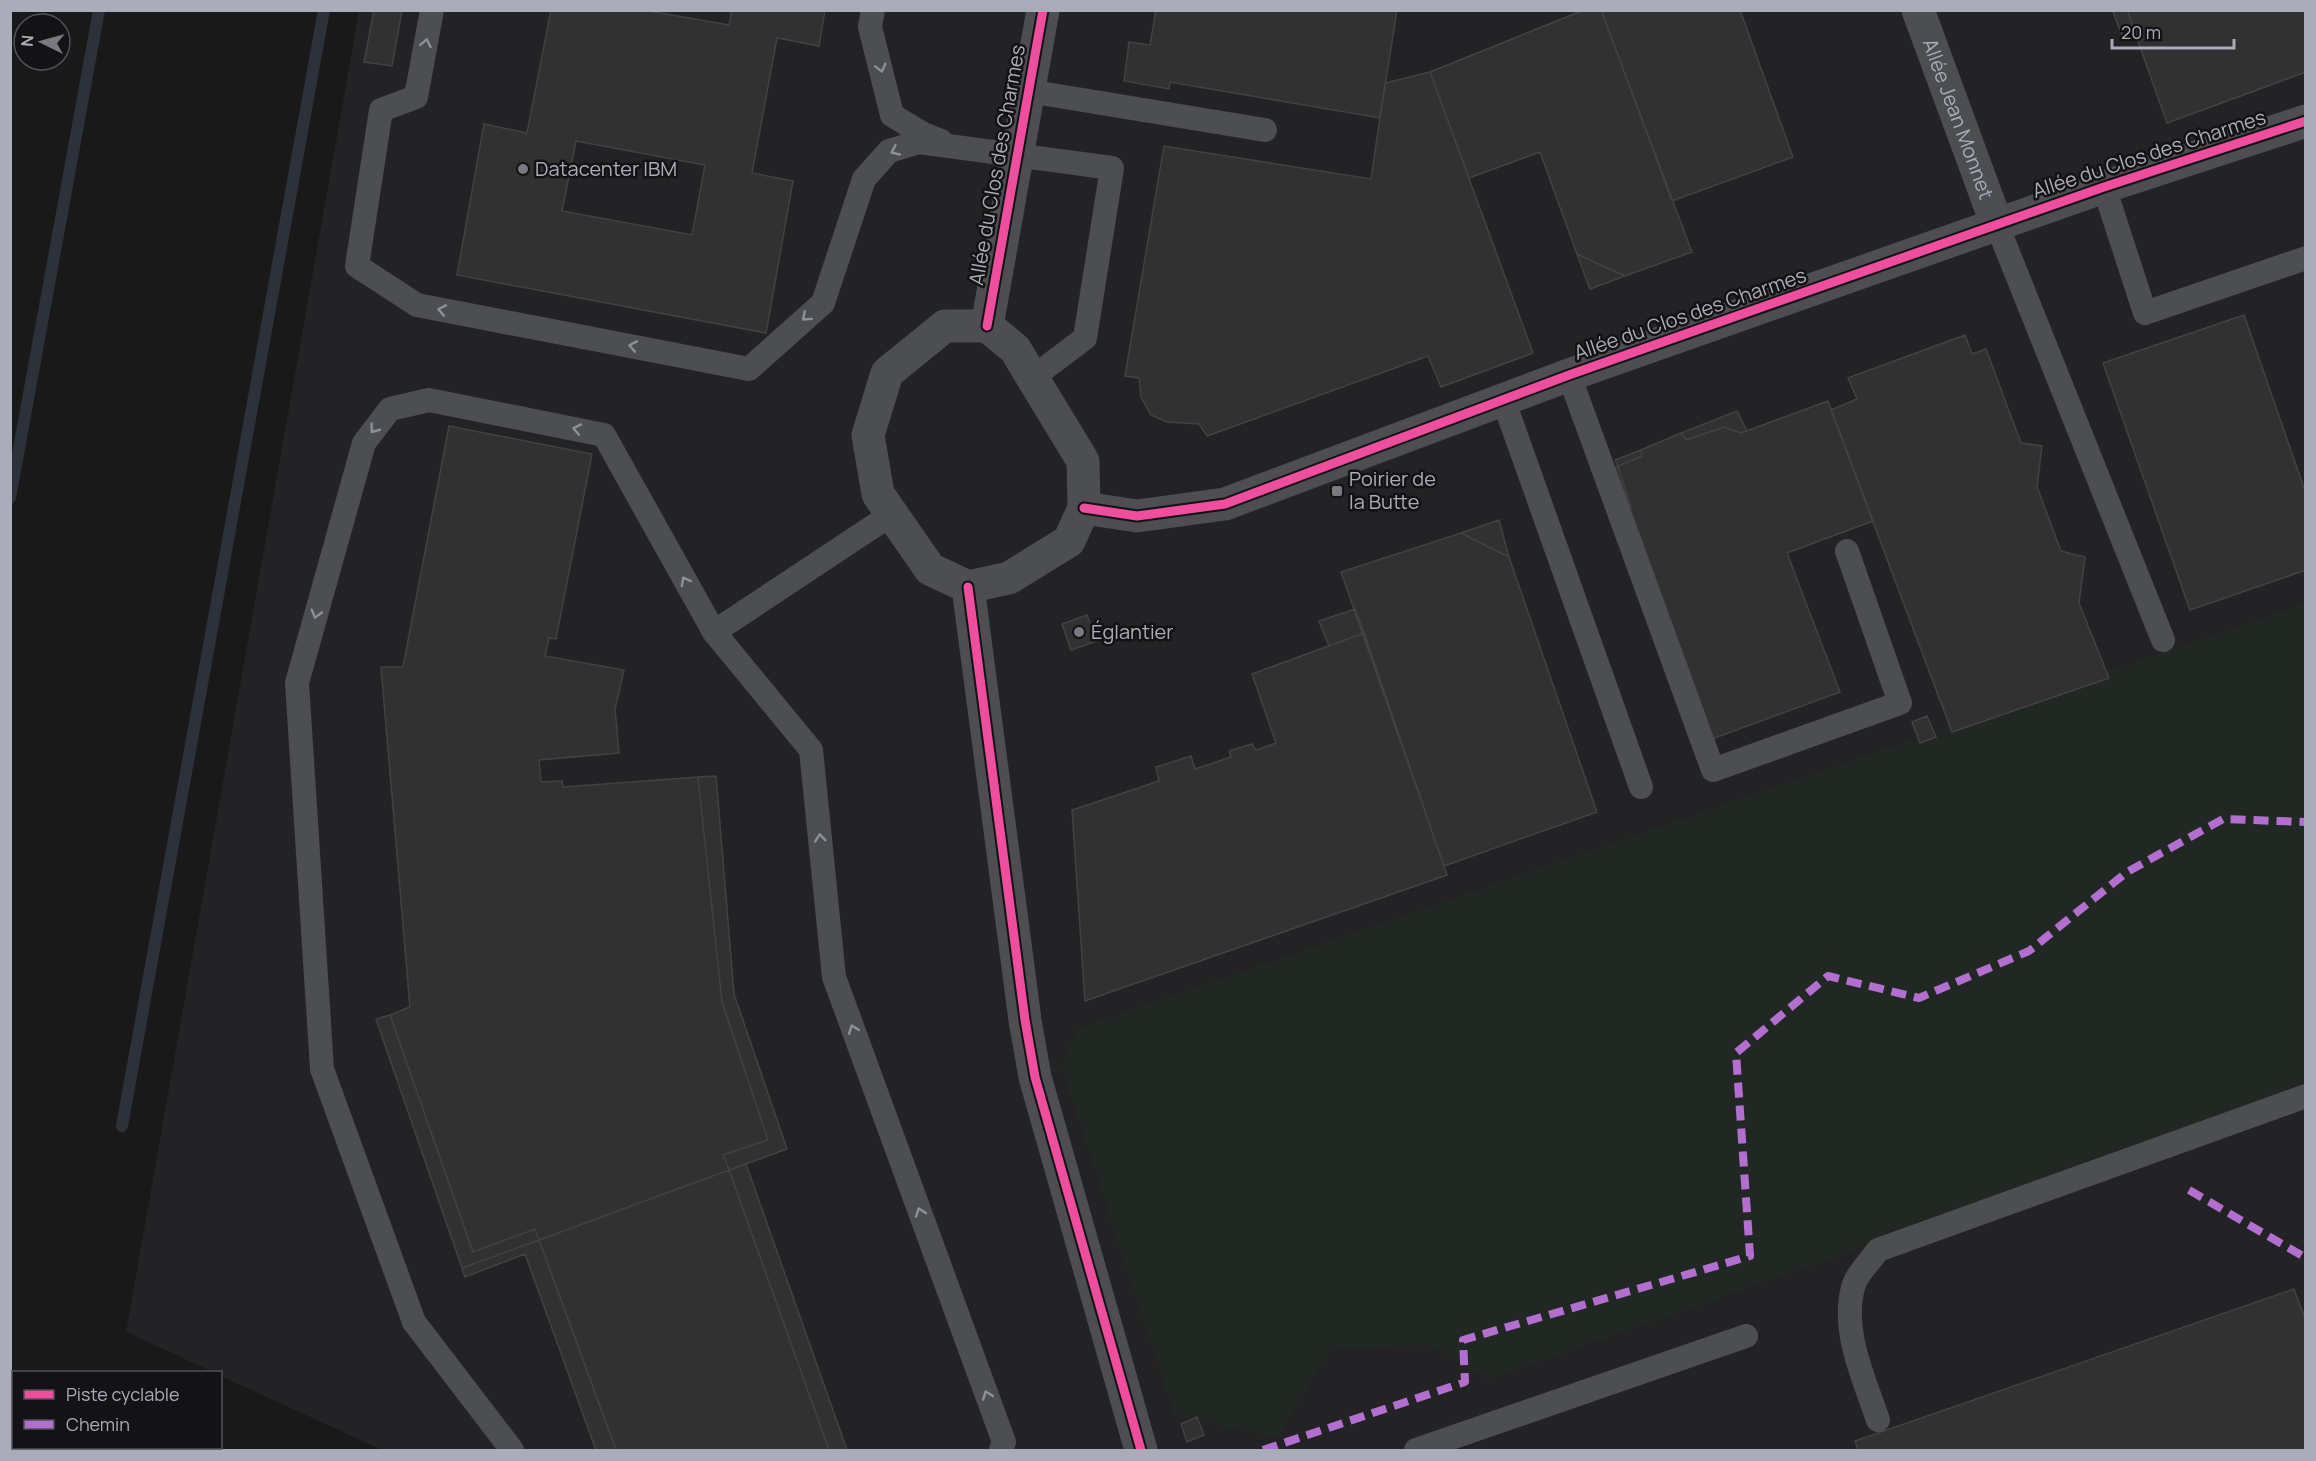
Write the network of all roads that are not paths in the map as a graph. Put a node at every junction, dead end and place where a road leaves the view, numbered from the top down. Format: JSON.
{"nodes":[{"id":1,"x":432,"y":10,"type":"edge"},
{"id":2,"x":873,"y":10,"type":"edge"},
{"id":3,"x":1043,"y":10,"type":"edge"},
{"id":4,"x":1918,"y":10,"type":"edge"},
{"id":5,"x":1028,"y":91,"type":"junction"},
{"id":6,"x":2306,"y":121,"type":"edge"},
{"id":7,"x":1265,"y":130,"type":"dead end"},
{"id":8,"x":951,"y":145,"type":"junction"},
{"id":9,"x":1018,"y":153,"type":"junction"},
{"id":10,"x":2104,"y":187,"type":"junction"},
{"id":11,"x":1997,"y":225,"type":"junction"},
{"id":12,"x":2306,"y":258,"type":"edge"},
{"id":13,"x":987,"y":326,"type":"junction"},
{"id":14,"x":1569,"y":375,"type":"junction"},
{"id":15,"x":1032,"y":378,"type":"junction"},
{"id":16,"x":1503,"y":399,"type":"junction"},
{"id":17,"x":1084,"y":508,"type":"junction"},
{"id":18,"x":892,"y":514,"type":"junction"},
{"id":19,"x":1847,"y":551,"type":"dead end"},
{"id":20,"x":968,"y":587,"type":"junction"},
{"id":21,"x":714,"y":632,"type":"junction"},
{"id":22,"x":2163,"y":640,"type":"dead end"},
{"id":23,"x":1641,"y":787,"type":"dead end"},
{"id":24,"x":2306,"y":1096,"type":"edge"},
{"id":25,"x":1746,"y":1336,"type":"dead end"},
{"id":26,"x":1878,"y":1420,"type":"dead end"},
{"id":27,"x":512,"y":1450,"type":"edge"},
{"id":28,"x":1001,"y":1450,"type":"edge"},
{"id":29,"x":1141,"y":1450,"type":"edge"},
{"id":30,"x":1416,"y":1450,"type":"edge"}],
"edges":[{"from":8,"to":1,"type":"lane","one_way":true},
{"from":2,"to":8,"type":"lane","one_way":true},
{"from":3,"to":5,"type":"street","name":"Allée du Clos des Charmes"},
{"from":4,"to":11,"type":"street","name":"Allée Jean Monnet"},
{"from":5,"to":7,"type":"lane"},
{"from":5,"to":9,"type":"street","name":"Allée du Clos des Charmes"},
{"from":6,"to":10,"type":"street","name":"Allée du Clos des Charmes"},
{"from":8,"to":9,"type":"lane"},
{"from":9,"to":13,"type":"street","name":"Allée du Clos des Charmes"},
{"from":9,"to":15,"type":"lane"},
{"from":10,"to":11,"type":"street","name":"Allée du Clos des Charmes"},
{"from":10,"to":12,"type":"lane"},
{"from":11,"to":14,"type":"street","name":"Allée du Clos des Charmes"},
{"from":11,"to":22,"type":"lane"},
{"from":13,"to":15,"type":"street"},
{"from":13,"to":18,"type":"street"},
{"from":14,"to":16,"type":"street","name":"Allée du Clos des Charmes"},
{"from":14,"to":19,"type":"lane"},
{"from":15,"to":17,"type":"street"},
{"from":16,"to":17,"type":"street","name":"Allée du Clos des Charmes"},
{"from":16,"to":23,"type":"lane"},
{"from":17,"to":20,"type":"street"},
{"from":18,"to":20,"type":"street"},
{"from":18,"to":21,"type":"lane"},
{"from":20,"to":29,"type":"street"},
{"from":21,"to":27,"type":"lane","one_way":true},
{"from":28,"to":21,"type":"lane","one_way":true},
{"from":24,"to":26,"type":"lane"},
{"from":25,"to":30,"type":"lane"}]}
